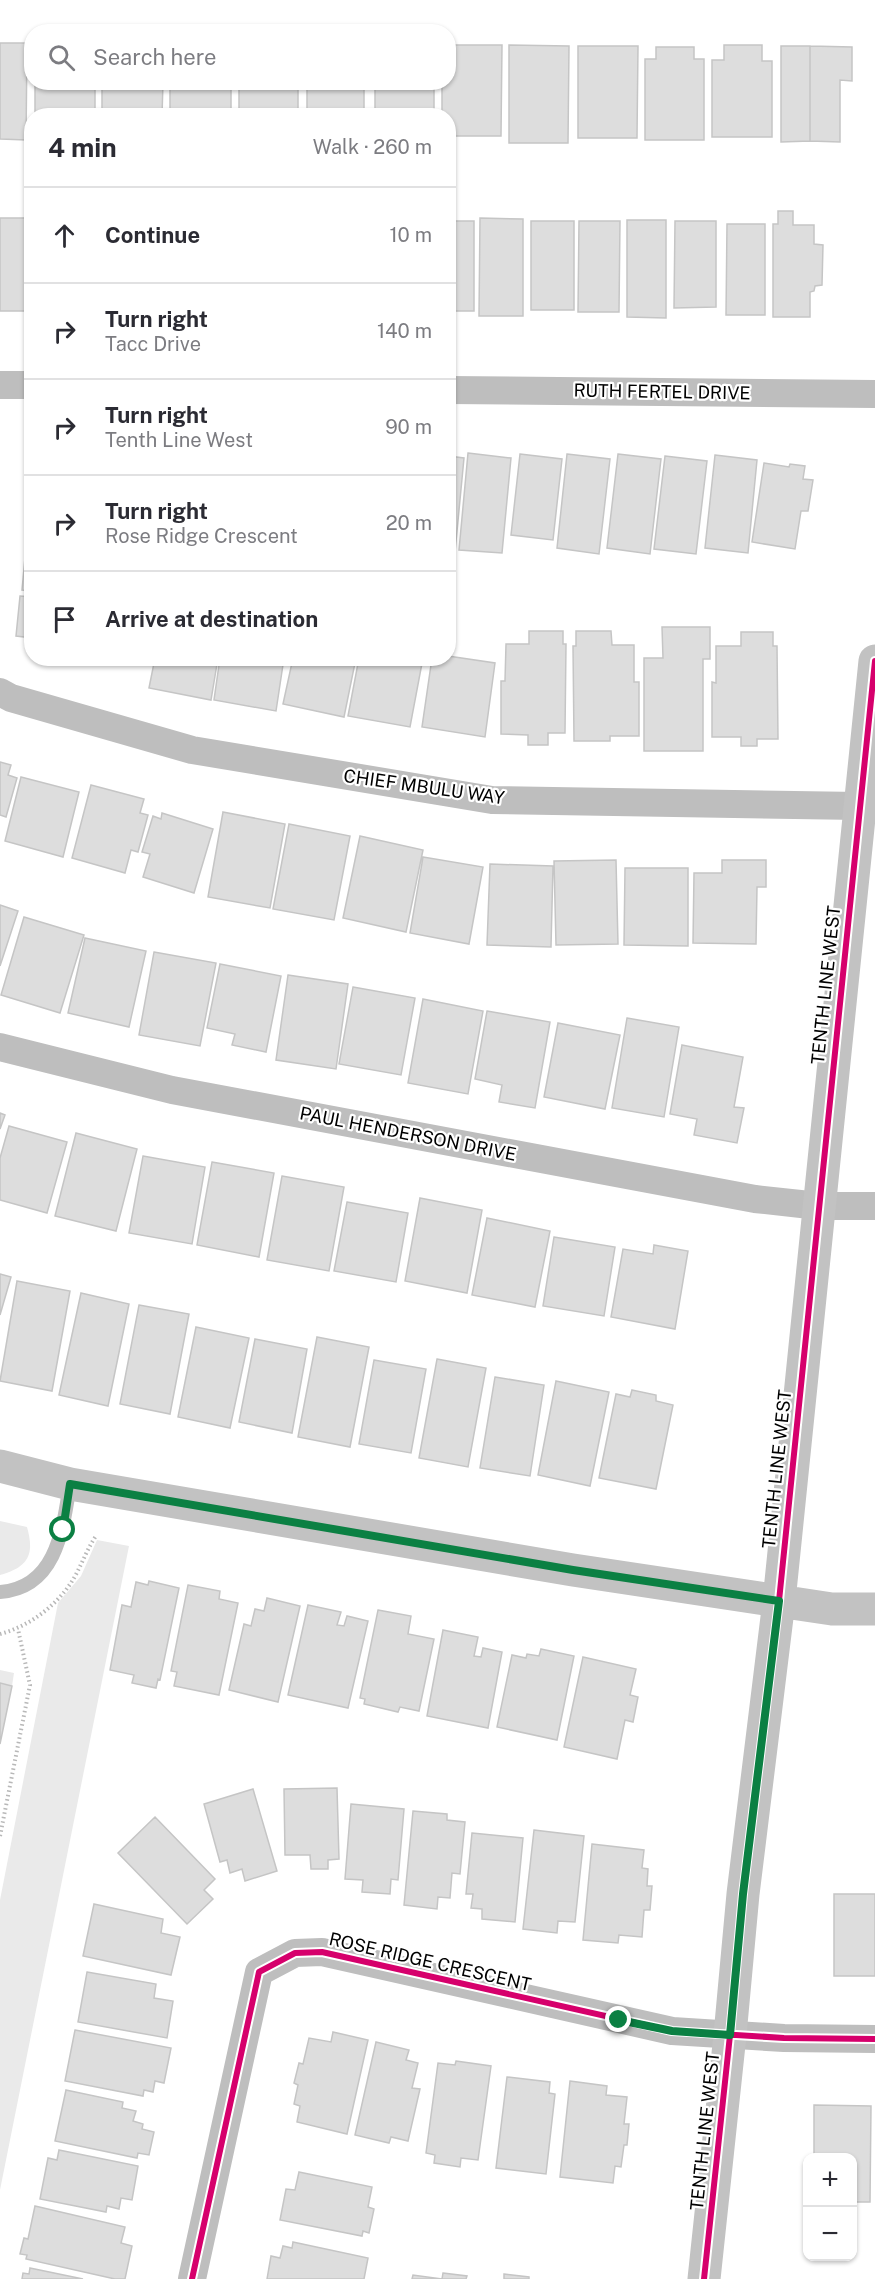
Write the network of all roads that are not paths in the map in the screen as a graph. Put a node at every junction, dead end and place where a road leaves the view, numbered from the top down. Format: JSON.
{"nodes":[{"id":1,"x":0,"y":385,"type":"edge"},
{"id":2,"x":24,"y":385,"type":"edge"},
{"id":3,"x":456,"y":390,"type":"edge"},
{"id":4,"x":875,"y":394,"type":"edge"},
{"id":5,"x":875,"y":661,"type":"edge"},
{"id":6,"x":0,"y":692,"type":"edge"},
{"id":7,"x":859,"y":806,"type":"junction"},
{"id":8,"x":0,"y":1047,"type":"edge"},
{"id":9,"x":819,"y":1206,"type":"junction"},
{"id":10,"x":875,"y":1206,"type":"edge"},
{"id":11,"x":0,"y":1466,"type":"edge"},
{"id":12,"x":70,"y":1484,"type":"junction"},
{"id":13,"x":0,"y":1592,"type":"edge"},
{"id":14,"x":779,"y":1601,"type":"junction"},
{"id":15,"x":875,"y":1609,"type":"edge"},
{"id":16,"x":730,"y":2035,"type":"junction"},
{"id":17,"x":875,"y":2039,"type":"edge"},
{"id":18,"x":192,"y":2279,"type":"edge"},
{"id":19,"x":704,"y":2279,"type":"edge"}],
"edges":[{"from":1,"to":2,"type":"street"},
{"from":3,"to":4,"type":"street","name":"RUTH FERTEL DRIVE"},
{"from":5,"to":7,"type":"street","name":"TENTH LINE WEST"},
{"from":6,"to":7,"type":"street","name":"CHIEF MBULU WAY"},
{"from":7,"to":9,"type":"street","name":"TENTH LINE WEST"},
{"from":8,"to":9,"type":"street","name":"PAUL HENDERSON DRIVE"},
{"from":9,"to":10,"type":"street","name":"PAUL HENDERSON DRIVE"},
{"from":9,"to":14,"type":"street","name":"TENTH LINE WEST"},
{"from":11,"to":12,"type":"street"},
{"from":12,"to":13,"type":"lane"},
{"from":12,"to":14,"type":"street"},
{"from":14,"to":15,"type":"street"},
{"from":14,"to":16,"type":"street","name":"TENTH LINE WEST"},
{"from":16,"to":17,"type":"street","name":"ROSE RIDGE CRESCENT"},
{"from":16,"to":18,"type":"street","name":"ROSE RIDGE CRESCENT"},
{"from":16,"to":19,"type":"street","name":"TENTH LINE WEST"}]}
